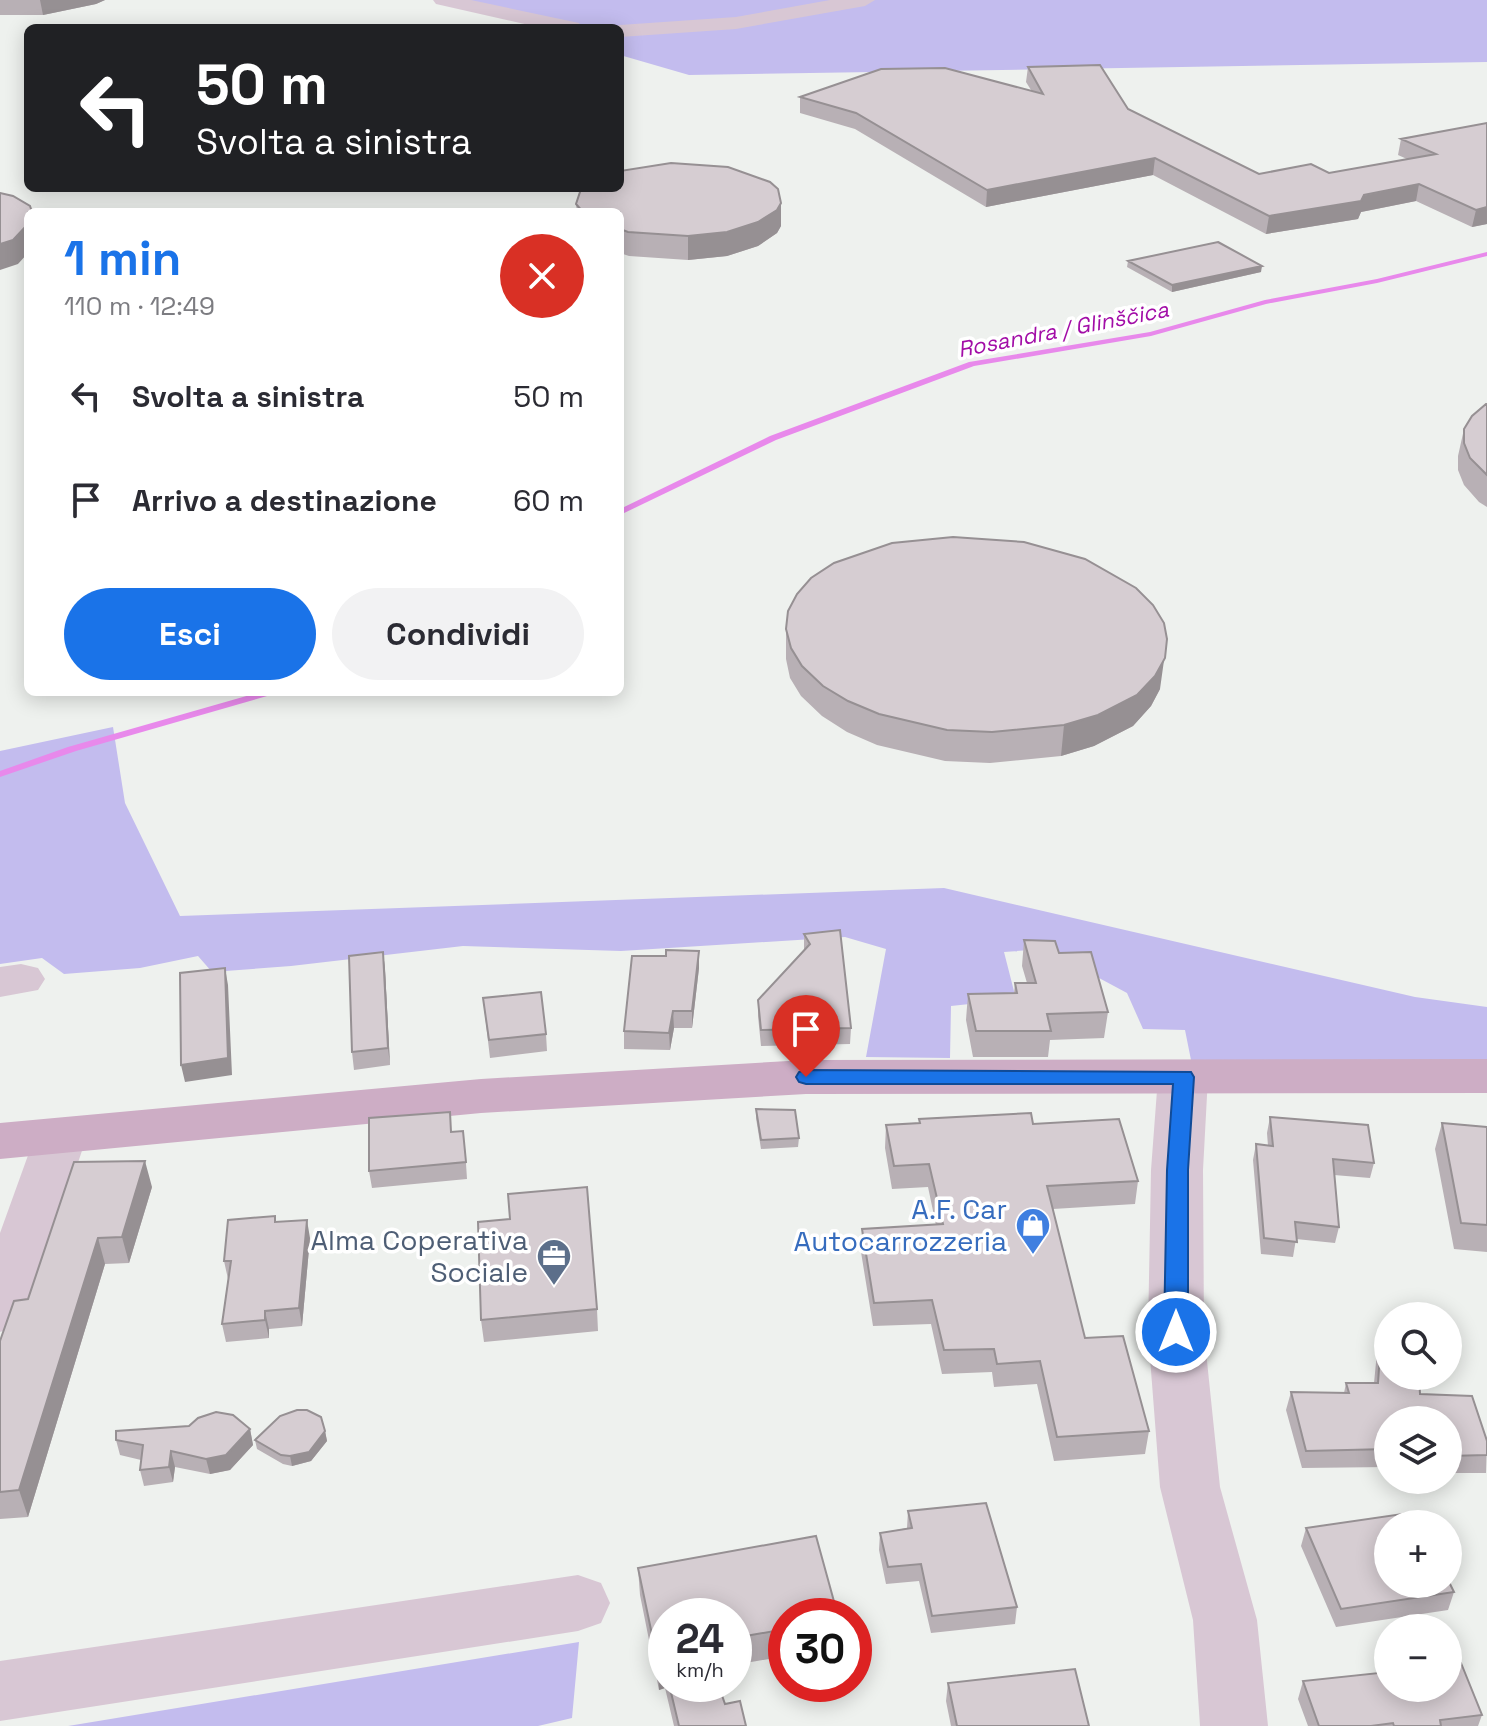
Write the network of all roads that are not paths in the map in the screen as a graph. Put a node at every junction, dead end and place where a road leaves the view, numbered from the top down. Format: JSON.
{"nodes":[{"id":1,"x":443,"y":0,"type":"edge"},
{"id":2,"x":865,"y":0,"type":"edge"},
{"id":3,"x":553,"y":24,"type":"edge"},
{"id":4,"x":624,"y":31,"type":"edge"},
{"id":5,"x":1487,"y":1076,"type":"edge"},
{"id":6,"x":1183,"y":1077,"type":"junction"},
{"id":7,"x":61,"y":1136,"type":"junction"},
{"id":8,"x":0,"y":1141,"type":"edge"},
{"id":9,"x":0,"y":1310,"type":"edge"},
{"id":10,"x":578,"y":1603,"type":"dead end"},
{"id":11,"x":0,"y":1691,"type":"edge"},
{"id":12,"x":1234,"y":1726,"type":"edge"}],
"edges":[{"from":1,"to":3,"type":"street"},
{"from":2,"to":4,"type":"street"},
{"from":5,"to":6,"type":"main road"},
{"from":6,"to":7,"type":"main road"},
{"from":6,"to":12,"type":"street"},
{"from":7,"to":8,"type":"main road"},
{"from":7,"to":9,"type":"street"},
{"from":10,"to":11,"type":"street"}]}
